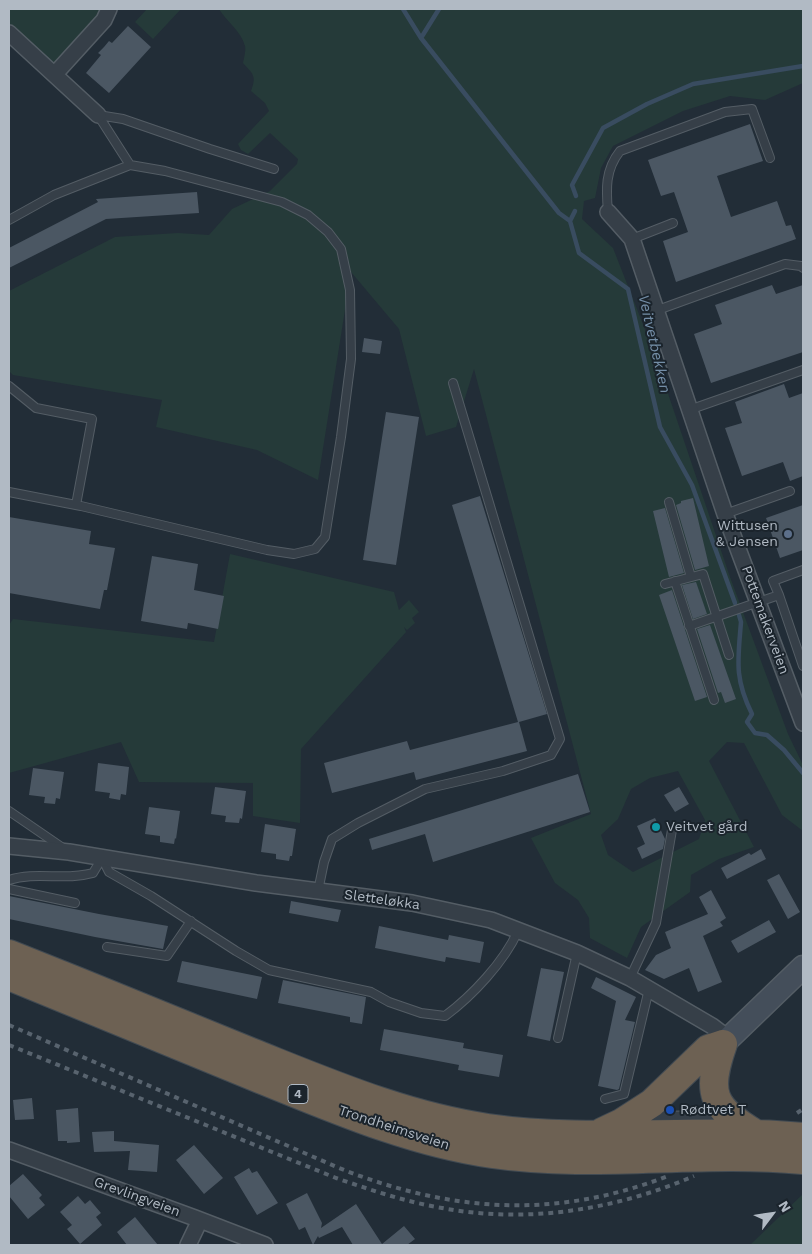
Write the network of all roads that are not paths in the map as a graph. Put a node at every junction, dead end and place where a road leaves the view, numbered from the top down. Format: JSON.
{"nodes":[{"id":1,"x":109,"y":9,"type":"edge"},
{"id":2,"x":9,"y":33,"type":"edge"},
{"id":3,"x":55,"y":74,"type":"junction"},
{"id":4,"x":98,"y":114,"type":"junction"},
{"id":5,"x":770,"y":158,"type":"dead end"},
{"id":6,"x":130,"y":165,"type":"junction"},
{"id":7,"x":274,"y":169,"type":"dead end"},
{"id":8,"x":608,"y":212,"type":"joint"},
{"id":9,"x":9,"y":220,"type":"edge"},
{"id":10,"x":674,"y":224,"type":"dead end"},
{"id":11,"x":632,"y":239,"type":"junction"},
{"id":12,"x":803,"y":268,"type":"edge"},
{"id":13,"x":655,"y":311,"type":"junction"},
{"id":14,"x":803,"y":370,"type":"edge"},
{"id":15,"x":453,"y":383,"type":"dead end"},
{"id":16,"x":9,"y":386,"type":"edge"},
{"id":17,"x":689,"y":410,"type":"junction"},
{"id":18,"x":790,"y":491,"type":"dead end"},
{"id":19,"x":9,"y":492,"type":"edge"},
{"id":20,"x":669,"y":502,"type":"dead end"},
{"id":21,"x":76,"y":506,"type":"junction"},
{"id":22,"x":725,"y":514,"type":"junction"},
{"id":23,"x":803,"y":570,"type":"edge"},
{"id":24,"x":691,"y":577,"type":"junction"},
{"id":25,"x":675,"y":581,"type":"junction"},
{"id":26,"x":665,"y":584,"type":"dead end"},
{"id":27,"x":778,"y":595,"type":"junction"},
{"id":28,"x":758,"y":602,"type":"junction"},
{"id":29,"x":716,"y":617,"type":"junction"},
{"id":30,"x":689,"y":626,"type":"junction"},
{"id":31,"x":729,"y":655,"type":"dead end"},
{"id":32,"x":803,"y":666,"type":"edge"},
{"id":33,"x":714,"y":700,"type":"dead end"},
{"id":34,"x":803,"y":723,"type":"edge"},
{"id":35,"x":9,"y":811,"type":"edge"},
{"id":36,"x":672,"y":830,"type":"dead end"},
{"id":37,"x":9,"y":846,"type":"edge"},
{"id":38,"x":69,"y":852,"type":"junction"},
{"id":39,"x":102,"y":858,"type":"junction"},
{"id":40,"x":9,"y":880,"type":"edge"},
{"id":41,"x":9,"y":889,"type":"edge"},
{"id":42,"x":318,"y":891,"type":"junction"},
{"id":43,"x":75,"y":903,"type":"dead end"},
{"id":44,"x":191,"y":921,"type":"junction"},
{"id":45,"x":518,"y":931,"type":"junction"},
{"id":46,"x":107,"y":947,"type":"dead end"},
{"id":47,"x":577,"y":953,"type":"junction"},
{"id":48,"x":9,"y":954,"type":"edge"},
{"id":49,"x":803,"y":967,"type":"edge"},
{"id":50,"x":9,"y":976,"type":"edge"},
{"id":51,"x":630,"y":978,"type":"junction"},
{"id":52,"x":649,"y":989,"type":"junction"},
{"id":53,"x":558,"y":1038,"type":"dead end"},
{"id":54,"x":726,"y":1041,"type":"junction"},
{"id":55,"x":604,"y":1099,"type":"dead end"},
{"id":56,"x":634,"y":1116,"type":"junction"},
{"id":57,"x":730,"y":1116,"type":"junction"},
{"id":58,"x":756,"y":1134,"type":"junction"},
{"id":59,"x":592,"y":1136,"type":"junction"},
{"id":60,"x":803,"y":1137,"type":"edge"},
{"id":61,"x":9,"y":1150,"type":"edge"},
{"id":62,"x":803,"y":1160,"type":"edge"},
{"id":63,"x":200,"y":1220,"type":"junction"},
{"id":64,"x":188,"y":1245,"type":"edge"},
{"id":65,"x":265,"y":1245,"type":"edge"}],
"edges":[{"from":1,"to":3,"type":"street"},
{"from":2,"to":3,"type":"street"},
{"from":3,"to":4,"type":"street"},
{"from":4,"to":6,"type":"lane"},
{"from":4,"to":7,"type":"lane"},
{"from":5,"to":8,"type":"lane"},
{"from":6,"to":9,"type":"lane"},
{"from":6,"to":21,"type":"lane"},
{"from":8,"to":11,"type":"street","name":"Pottemakerveien"},
{"from":10,"to":11,"type":"lane"},
{"from":11,"to":13,"type":"street","name":"Pottemakerveien"},
{"from":12,"to":13,"type":"lane"},
{"from":13,"to":17,"type":"street","name":"Pottemakerveien"},
{"from":14,"to":17,"type":"lane"},
{"from":15,"to":42,"type":"lane"},
{"from":16,"to":21,"type":"lane"},
{"from":17,"to":22,"type":"street","name":"Pottemakerveien"},
{"from":18,"to":22,"type":"lane"},
{"from":19,"to":21,"type":"lane"},
{"from":20,"to":24,"type":"lane"},
{"from":22,"to":28,"type":"street","name":"Pottemakerveien"},
{"from":23,"to":27,"type":"lane"},
{"from":24,"to":25,"type":"lane"},
{"from":24,"to":29,"type":"lane"},
{"from":25,"to":26,"type":"lane"},
{"from":25,"to":30,"type":"lane"},
{"from":27,"to":28,"type":"lane"},
{"from":27,"to":32,"type":"lane"},
{"from":28,"to":29,"type":"lane"},
{"from":28,"to":34,"type":"street","name":"Pottemakerveien"},
{"from":29,"to":30,"type":"lane"},
{"from":29,"to":31,"type":"lane"},
{"from":30,"to":33,"type":"lane"},
{"from":35,"to":38,"type":"lane"},
{"from":36,"to":51,"type":"lane"},
{"from":37,"to":38,"type":"street","name":"Sletteløkka"},
{"from":38,"to":39,"type":"street","name":"Sletteløkka"},
{"from":39,"to":40,"type":"lane"},
{"from":39,"to":42,"type":"street","name":"Sletteløkka"},
{"from":39,"to":44,"type":"lane"},
{"from":41,"to":43,"type":"lane"},
{"from":42,"to":45,"type":"street","name":"Sletteløkka"},
{"from":44,"to":45,"type":"lane"},
{"from":44,"to":46,"type":"lane"},
{"from":45,"to":47,"type":"street","name":"Sletteløkka"},
{"from":47,"to":51,"type":"street","name":"Sletteløkka"},
{"from":47,"to":53,"type":"lane"},
{"from":48,"to":59,"type":"highway","name":"Trondheimsveien","number":"4"},
{"from":49,"to":54,"type":"street"},
{"from":50,"to":62,"type":"highway","name":"Trondheimsveien","number":"4"},
{"from":51,"to":52,"type":"street","name":"Sletteløkka"},
{"from":52,"to":54,"type":"street","name":"Sletteløkka"},
{"from":52,"to":55,"type":"lane"},
{"from":54,"to":56,"type":"highway"},
{"from":54,"to":57,"type":"highway"},
{"from":56,"to":57,"type":"lane"},
{"from":56,"to":59,"type":"highway"},
{"from":57,"to":58,"type":"highway"},
{"from":58,"to":59,"type":"highway","name":"Trondheimsveien","number":"4"},
{"from":58,"to":60,"type":"highway","name":"Trondheimsveien","number":"4"},
{"from":61,"to":63,"type":"street","name":"Grevlingveien"},
{"from":63,"to":64,"type":"street"},
{"from":63,"to":65,"type":"street","name":"Grevlingveien"}]}
